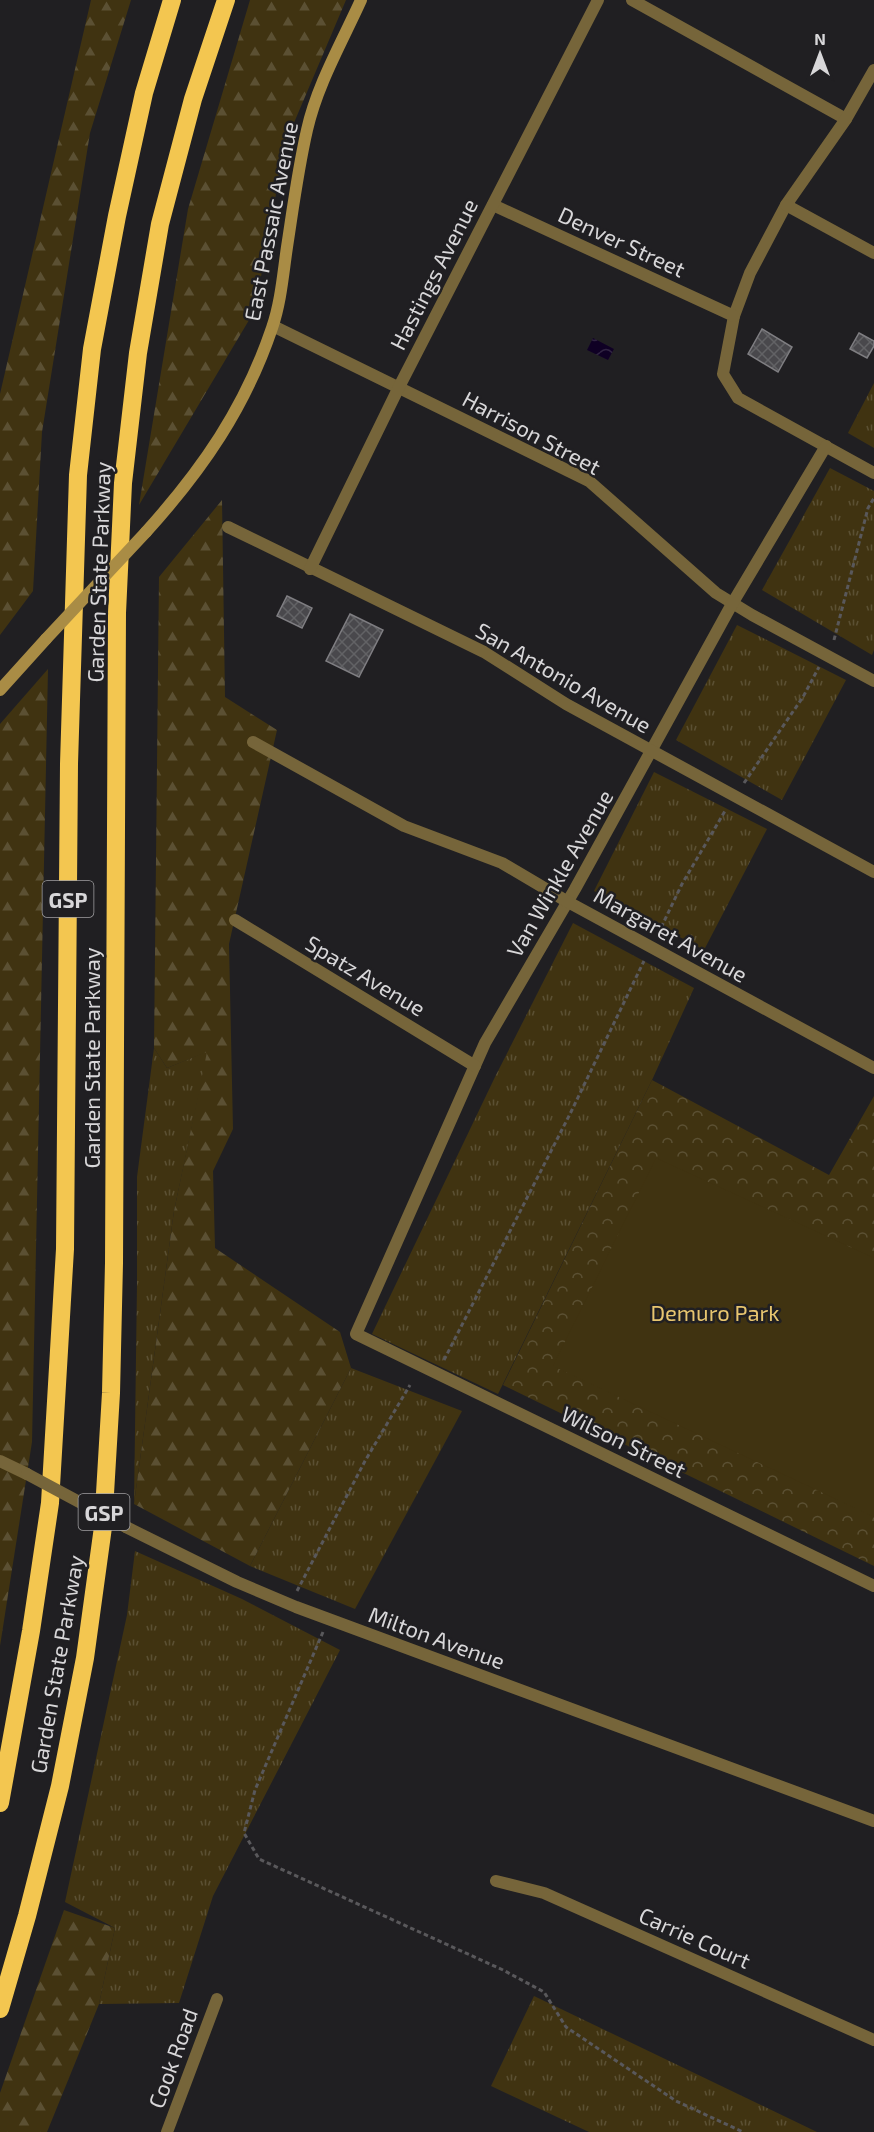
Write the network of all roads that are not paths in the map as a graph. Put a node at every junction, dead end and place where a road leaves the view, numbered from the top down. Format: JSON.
{"nodes":[{"id":1,"x":172,"y":0,"type":"edge"},
{"id":2,"x":226,"y":0,"type":"edge"},
{"id":3,"x":361,"y":0,"type":"edge"},
{"id":4,"x":598,"y":0,"type":"edge"},
{"id":5,"x":632,"y":0,"type":"edge"},
{"id":6,"x":874,"y":70,"type":"edge"},
{"id":7,"x":846,"y":119,"type":"junction"},
{"id":8,"x":493,"y":205,"type":"junction"},
{"id":9,"x":786,"y":205,"type":"junction"},
{"id":10,"x":874,"y":253,"type":"edge"},
{"id":11,"x":734,"y":316,"type":"junction"},
{"id":12,"x":273,"y":326,"type":"junction"},
{"id":13,"x":399,"y":387,"type":"junction"},
{"id":14,"x":826,"y":446,"type":"junction"},
{"id":15,"x":874,"y":473,"type":"edge"},
{"id":16,"x":228,"y":527,"type":"dead end"},
{"id":17,"x":310,"y":569,"type":"junction"},
{"id":18,"x":732,"y":604,"type":"junction"},
{"id":19,"x":874,"y":681,"type":"edge"},
{"id":20,"x":0,"y":690,"type":"edge"},
{"id":21,"x":254,"y":742,"type":"dead end"},
{"id":22,"x":652,"y":752,"type":"junction"},
{"id":23,"x":874,"y":872,"type":"edge"},
{"id":24,"x":568,"y":902,"type":"junction"},
{"id":25,"x":235,"y":920,"type":"dead end"},
{"id":26,"x":475,"y":1066,"type":"junction"},
{"id":27,"x":874,"y":1068,"type":"edge"},
{"id":28,"x":356,"y":1334,"type":"joint"},
{"id":29,"x":0,"y":1461,"type":"edge"},
{"id":30,"x":874,"y":1586,"type":"edge"},
{"id":31,"x":0,"y":1803,"type":"edge"},
{"id":32,"x":874,"y":1821,"type":"edge"},
{"id":33,"x":496,"y":1881,"type":"dead end"},
{"id":34,"x":216,"y":1999,"type":"dead end"},
{"id":35,"x":0,"y":2009,"type":"edge"},
{"id":36,"x":874,"y":2040,"type":"edge"},
{"id":37,"x":167,"y":2132,"type":"edge"}],
"edges":[{"from":1,"to":31,"type":"highway","name":"Garden State Parkway","number":"GSP"},
{"from":2,"to":35,"type":"highway","name":"Garden State Parkway","number":"GSP"},
{"from":3,"to":12,"type":"main road","name":"East Passaic Avenue"},
{"from":4,"to":8,"type":"street","name":"Hastings Avenue"},
{"from":5,"to":7,"type":"street"},
{"from":6,"to":7,"type":"street"},
{"from":7,"to":9,"type":"street"},
{"from":8,"to":11,"type":"street","name":"Denver Street"},
{"from":8,"to":13,"type":"street","name":"Hastings Avenue"},
{"from":9,"to":10,"type":"street"},
{"from":9,"to":11,"type":"street"},
{"from":11,"to":14,"type":"street"},
{"from":12,"to":13,"type":"street","name":"Harrison Street"},
{"from":12,"to":20,"type":"main road","name":"East Passaic Avenue","bridge":true},
{"from":13,"to":17,"type":"street","name":"Hastings Avenue"},
{"from":13,"to":18,"type":"street","name":"Harrison Street"},
{"from":14,"to":15,"type":"street"},
{"from":14,"to":18,"type":"street","name":"Van Winkle Avenue"},
{"from":16,"to":17,"type":"street","name":"San Antonio Avenue"},
{"from":17,"to":22,"type":"street","name":"San Antonio Avenue"},
{"from":18,"to":19,"type":"street","name":"Harrison Street"},
{"from":18,"to":22,"type":"street","name":"Van Winkle Avenue"},
{"from":21,"to":24,"type":"street","name":"Margaret Avenue"},
{"from":22,"to":23,"type":"street","name":"San Antonio Avenue"},
{"from":22,"to":24,"type":"street","name":"Van Winkle Avenue"},
{"from":24,"to":26,"type":"street","name":"Van Winkle Avenue"},
{"from":24,"to":27,"type":"street","name":"Margaret Avenue"},
{"from":25,"to":26,"type":"street","name":"Spatz Avenue"},
{"from":26,"to":28,"type":"street","name":"Van Winkle Avenue"},
{"from":28,"to":30,"type":"street","name":"Wilson Street"},
{"from":29,"to":32,"type":"street","name":"Milton Avenue","bridge":true},
{"from":33,"to":36,"type":"street","name":"Carrie Court"},
{"from":34,"to":37,"type":"street","name":"Cook Road"}]}
